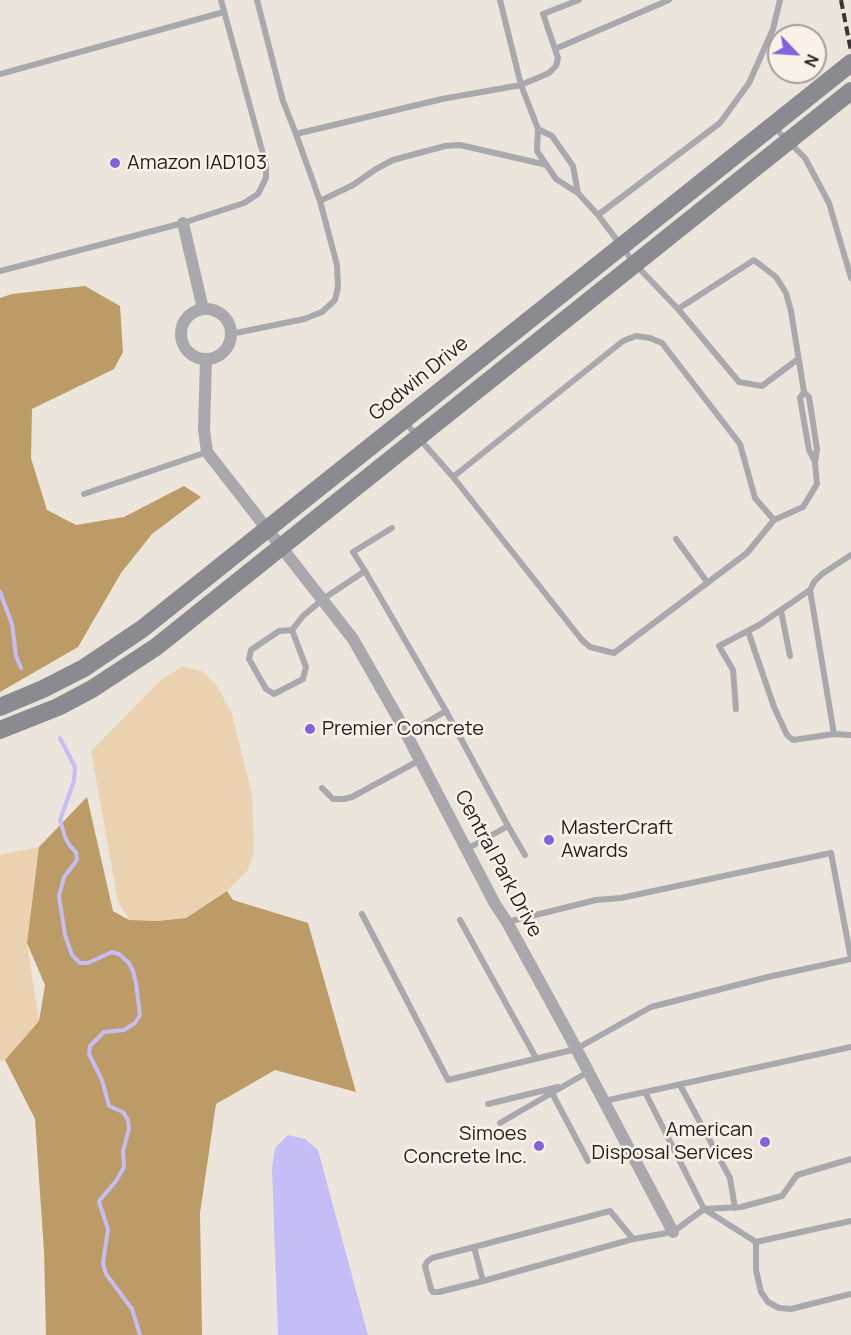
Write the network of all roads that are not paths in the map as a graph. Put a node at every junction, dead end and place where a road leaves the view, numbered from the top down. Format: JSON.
{"nodes":[{"id":1,"x":221,"y":0,"type":"edge"},
{"id":2,"x":257,"y":0,"type":"edge"},
{"id":3,"x":500,"y":0,"type":"edge"},
{"id":4,"x":579,"y":0,"type":"edge"},
{"id":5,"x":669,"y":0,"type":"edge"},
{"id":6,"x":780,"y":0,"type":"edge"},
{"id":7,"x":224,"y":12,"type":"junction"},
{"id":8,"x":555,"y":49,"type":"junction"},
{"id":9,"x":851,"y":63,"type":"edge"},
{"id":10,"x":0,"y":74,"type":"edge"},
{"id":11,"x":521,"y":85,"type":"junction"},
{"id":12,"x":851,"y":91,"type":"edge"},
{"id":13,"x":773,"y":126,"type":"junction"},
{"id":14,"x":538,"y":129,"type":"junction"},
{"id":15,"x":296,"y":134,"type":"junction"},
{"id":16,"x":787,"y":142,"type":"junction"},
{"id":17,"x":547,"y":165,"type":"junction"},
{"id":18,"x":578,"y":193,"type":"junction"},
{"id":19,"x":320,"y":201,"type":"junction"},
{"id":20,"x":597,"y":215,"type":"junction"},
{"id":21,"x":183,"y":223,"type":"junction"},
{"id":22,"x":622,"y":246,"type":"junction"},
{"id":23,"x":635,"y":264,"type":"junction"},
{"id":24,"x":0,"y":271,"type":"edge"},
{"id":25,"x":851,"y":278,"type":"edge"},
{"id":26,"x":203,"y":309,"type":"junction"},
{"id":27,"x":678,"y":309,"type":"junction"},
{"id":28,"x":231,"y":334,"type":"junction"},
{"id":29,"x":206,"y":359,"type":"junction"},
{"id":30,"x":798,"y":359,"type":"junction"},
{"id":31,"x":404,"y":420,"type":"junction"},
{"id":32,"x":418,"y":436,"type":"junction"},
{"id":33,"x":207,"y":452,"type":"junction"},
{"id":34,"x":453,"y":477,"type":"junction"},
{"id":35,"x":84,"y":494,"type":"dead end"},
{"id":36,"x":774,"y":520,"type":"junction"},
{"id":37,"x":392,"y":528,"type":"dead end"},
{"id":38,"x":266,"y":529,"type":"junction"},
{"id":39,"x":676,"y":539,"type":"dead end"},
{"id":40,"x":280,"y":547,"type":"junction"},
{"id":41,"x":851,"y":555,"type":"edge"},
{"id":42,"x":365,"y":571,"type":"junction"},
{"id":43,"x":707,"y":582,"type":"junction"},
{"id":44,"x":810,"y":590,"type":"junction"},
{"id":45,"x":322,"y":598,"type":"junction"},
{"id":46,"x":781,"y":611,"type":"junction"},
{"id":47,"x":292,"y":630,"type":"junction"},
{"id":48,"x":748,"y":631,"type":"junction"},
{"id":49,"x":790,"y":656,"type":"dead end"},
{"id":50,"x":0,"y":707,"type":"edge"},
{"id":51,"x":736,"y":709,"type":"dead end"},
{"id":52,"x":446,"y":711,"type":"junction"},
{"id":53,"x":0,"y":730,"type":"edge"},
{"id":54,"x":406,"y":734,"type":"junction"},
{"id":55,"x":834,"y":734,"type":"junction"},
{"id":56,"x":851,"y":735,"type":"edge"},
{"id":57,"x":420,"y":760,"type":"junction"},
{"id":58,"x":322,"y":788,"type":"dead end"},
{"id":59,"x":508,"y":826,"type":"junction"},
{"id":60,"x":467,"y":849,"type":"junction"},
{"id":61,"x":525,"y":855,"type":"dead end"},
{"id":62,"x":362,"y":914,"type":"dead end"},
{"id":63,"x":460,"y":920,"type":"dead end"},
{"id":64,"x":507,"y":922,"type":"junction"},
{"id":65,"x":851,"y":1047,"type":"edge"},
{"id":66,"x":576,"y":1049,"type":"junction"},
{"id":67,"x":536,"y":1058,"type":"junction"},
{"id":68,"x":588,"y":1072,"type":"junction"},
{"id":69,"x":680,"y":1084,"type":"junction"},
{"id":70,"x":564,"y":1086,"type":"junction"},
{"id":71,"x":645,"y":1092,"type":"junction"},
{"id":72,"x":552,"y":1093,"type":"junction"},
{"id":73,"x":603,"y":1101,"type":"junction"},
{"id":74,"x":488,"y":1104,"type":"dead end"},
{"id":75,"x":500,"y":1123,"type":"dead end"},
{"id":76,"x":851,"y":1159,"type":"edge"},
{"id":77,"x":588,"y":1161,"type":"dead end"},
{"id":78,"x":735,"y":1208,"type":"junction"},
{"id":79,"x":704,"y":1209,"type":"junction"},
{"id":80,"x":851,"y":1221,"type":"edge"},
{"id":81,"x":673,"y":1232,"type":"junction"},
{"id":82,"x":633,"y":1239,"type":"junction"},
{"id":83,"x":756,"y":1242,"type":"junction"},
{"id":84,"x":474,"y":1247,"type":"junction"},
{"id":85,"x":483,"y":1281,"type":"junction"},
{"id":86,"x":851,"y":1294,"type":"edge"}],
"edges":[{"from":1,"to":7,"type":"lane"},
{"from":2,"to":15,"type":"lane"},
{"from":3,"to":11,"type":"lane"},
{"from":4,"to":8,"type":"lane"},
{"from":5,"to":8,"type":"lane"},
{"from":6,"to":20,"type":"lane"},
{"from":7,"to":10,"type":"lane"},
{"from":7,"to":21,"type":"lane"},
{"from":8,"to":11,"type":"lane"},
{"from":9,"to":13,"type":"street","name":"Godwin Drive"},
{"from":11,"to":14,"type":"lane"},
{"from":11,"to":15,"type":"lane"},
{"from":12,"to":16,"type":"street"},
{"from":13,"to":16,"type":"lane"},
{"from":13,"to":22,"type":"street","name":"Godwin Drive"},
{"from":14,"to":17,"type":"lane"},
{"from":14,"to":18,"type":"lane"},
{"from":15,"to":19,"type":"lane"},
{"from":16,"to":23,"type":"street"},
{"from":16,"to":25,"type":"lane"},
{"from":17,"to":18,"type":"lane"},
{"from":17,"to":19,"type":"lane"},
{"from":18,"to":20,"type":"lane"},
{"from":19,"to":28,"type":"lane"},
{"from":20,"to":22,"type":"lane"},
{"from":21,"to":24,"type":"lane"},
{"from":21,"to":26,"type":"street"},
{"from":22,"to":23,"type":"lane"},
{"from":22,"to":31,"type":"street","name":"Godwin Drive"},
{"from":23,"to":27,"type":"lane"},
{"from":23,"to":32,"type":"street"},
{"from":26,"to":28,"type":"street"},
{"from":26,"to":29,"type":"street"},
{"from":27,"to":30,"type":"lane"},
{"from":27,"to":30,"type":"lane"},
{"from":28,"to":29,"type":"street"},
{"from":29,"to":33,"type":"street"},
{"from":30,"to":36,"type":"lane"},
{"from":31,"to":32,"type":"lane"},
{"from":31,"to":38,"type":"street","name":"Godwin Drive"},
{"from":32,"to":34,"type":"lane"},
{"from":32,"to":40,"type":"street"},
{"from":33,"to":35,"type":"lane"},
{"from":33,"to":38,"type":"street","name":"Central Park Drive"},
{"from":34,"to":36,"type":"lane"},
{"from":34,"to":43,"type":"lane"},
{"from":36,"to":43,"type":"lane"},
{"from":37,"to":42,"type":"lane"},
{"from":38,"to":40,"type":"street","name":"Central Park Drive"},
{"from":38,"to":50,"type":"street","name":"Godwin Drive"},
{"from":39,"to":43,"type":"lane"},
{"from":40,"to":45,"type":"street","name":"Central Park Drive"},
{"from":40,"to":53,"type":"street"},
{"from":41,"to":44,"type":"lane"},
{"from":42,"to":45,"type":"lane"},
{"from":42,"to":52,"type":"lane"},
{"from":44,"to":46,"type":"lane"},
{"from":44,"to":55,"type":"lane"},
{"from":45,"to":47,"type":"lane"},
{"from":45,"to":54,"type":"street","name":"Central Park Drive"},
{"from":46,"to":48,"type":"lane"},
{"from":46,"to":49,"type":"lane"},
{"from":47,"to":47,"type":"lane"},
{"from":48,"to":51,"type":"lane"},
{"from":48,"to":55,"type":"lane"},
{"from":52,"to":54,"type":"lane"},
{"from":52,"to":59,"type":"lane"},
{"from":54,"to":57,"type":"street","name":"Central Park Drive"},
{"from":55,"to":56,"type":"lane"},
{"from":57,"to":58,"type":"lane"},
{"from":57,"to":60,"type":"street","name":"Central Park Drive"},
{"from":59,"to":60,"type":"lane"},
{"from":59,"to":61,"type":"lane"},
{"from":60,"to":64,"type":"street","name":"Central Park Drive"},
{"from":62,"to":67,"type":"lane"},
{"from":63,"to":67,"type":"lane"},
{"from":64,"to":66,"type":"street","name":"Central Park Drive"},
{"from":64,"to":66,"type":"lane"},
{"from":65,"to":69,"type":"lane"},
{"from":66,"to":67,"type":"lane"},
{"from":66,"to":68,"type":"street","name":"Central Park Drive"},
{"from":68,"to":70,"type":"lane"},
{"from":68,"to":73,"type":"street","name":"Central Park Drive"},
{"from":69,"to":71,"type":"lane"},
{"from":69,"to":78,"type":"lane"},
{"from":70,"to":72,"type":"lane"},
{"from":70,"to":74,"type":"lane"},
{"from":71,"to":73,"type":"lane"},
{"from":71,"to":79,"type":"lane"},
{"from":72,"to":75,"type":"lane"},
{"from":72,"to":77,"type":"lane"},
{"from":73,"to":81,"type":"street","name":"Central Park Drive"},
{"from":76,"to":78,"type":"lane"},
{"from":78,"to":79,"type":"lane"},
{"from":79,"to":81,"type":"lane"},
{"from":79,"to":83,"type":"lane"},
{"from":80,"to":83,"type":"lane"},
{"from":81,"to":82,"type":"lane"},
{"from":82,"to":84,"type":"lane"},
{"from":82,"to":85,"type":"lane"},
{"from":83,"to":86,"type":"lane"},
{"from":84,"to":85,"type":"lane"},
{"from":84,"to":85,"type":"lane"}]}
